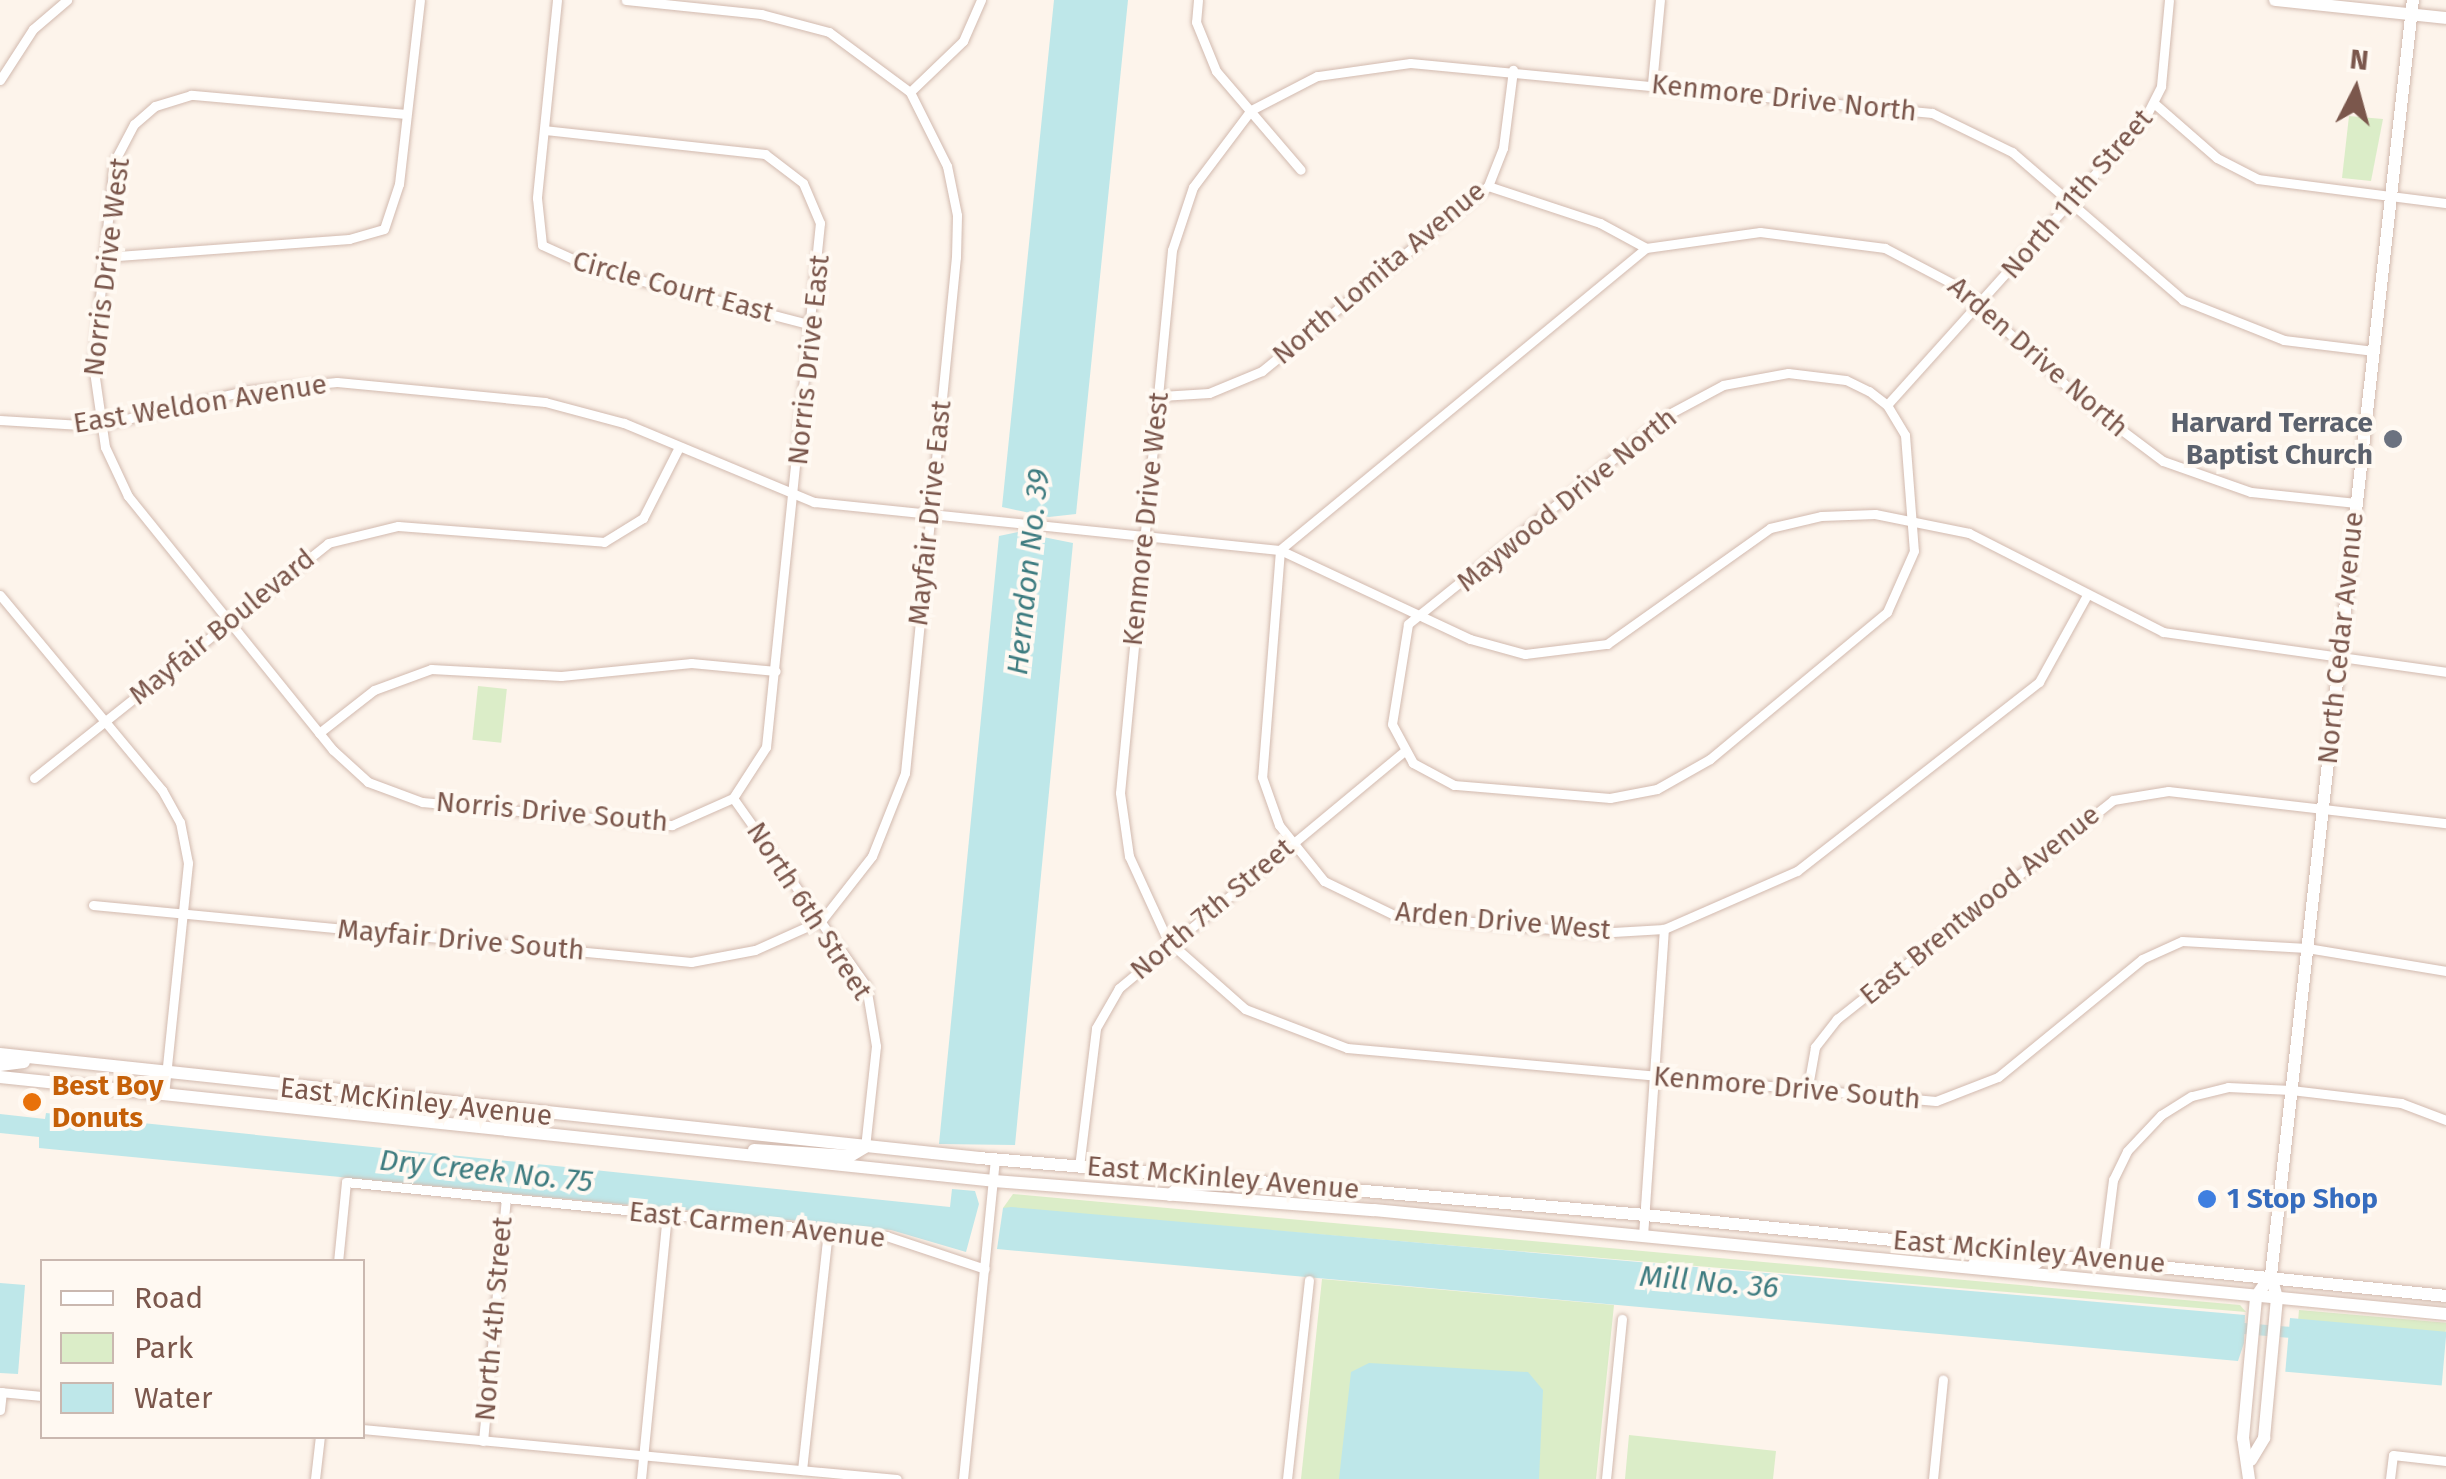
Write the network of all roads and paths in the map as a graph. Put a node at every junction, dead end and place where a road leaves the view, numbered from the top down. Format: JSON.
{"nodes":[{"id":1,"x":420,"y":0,"type":"edge"},
{"id":2,"x":558,"y":0,"type":"edge"},
{"id":3,"x":626,"y":0,"type":"edge"},
{"id":4,"x":980,"y":0,"type":"edge"},
{"id":5,"x":1198,"y":0,"type":"edge"},
{"id":6,"x":1660,"y":0,"type":"edge"},
{"id":7,"x":2169,"y":0,"type":"edge"},
{"id":8,"x":2275,"y":0,"type":"edge"},
{"id":9,"x":59,"y":2,"type":"edge"},
{"id":10,"x":2412,"y":7,"type":"edge"},
{"id":11,"x":2446,"y":18,"type":"edge"},
{"id":12,"x":1514,"y":70,"type":"junction"},
{"id":13,"x":0,"y":80,"type":"edge"},
{"id":14,"x":1652,"y":84,"type":"junction"},
{"id":15,"x":910,"y":92,"type":"junction"},
{"id":16,"x":2155,"y":104,"type":"junction"},
{"id":17,"x":1250,"y":110,"type":"junction"},
{"id":18,"x":406,"y":114,"type":"junction"},
{"id":19,"x":545,"y":130,"type":"junction"},
{"id":20,"x":1301,"y":170,"type":"dead end"},
{"id":21,"x":1488,"y":186,"type":"junction"},
{"id":22,"x":2392,"y":197,"type":"junction"},
{"id":23,"x":2446,"y":203,"type":"edge"},
{"id":24,"x":2070,"y":204,"type":"junction"},
{"id":25,"x":1646,"y":248,"type":"junction"},
{"id":26,"x":104,"y":257,"type":"junction"},
{"id":27,"x":1980,"y":306,"type":"junction"},
{"id":28,"x":812,"y":325,"type":"junction"},
{"id":29,"x":2374,"y":351,"type":"junction"},
{"id":30,"x":1160,"y":396,"type":"junction"},
{"id":31,"x":1887,"y":405,"type":"junction"},
{"id":32,"x":0,"y":420,"type":"edge"},
{"id":33,"x":97,"y":426,"type":"junction"},
{"id":34,"x":679,"y":446,"type":"junction"},
{"id":35,"x":795,"y":497,"type":"junction"},
{"id":36,"x":2356,"y":503,"type":"junction"},
{"id":37,"x":930,"y":514,"type":"junction"},
{"id":38,"x":1915,"y":519,"type":"junction"},
{"id":39,"x":1143,"y":535,"type":"junction"},
{"id":40,"x":1280,"y":550,"type":"junction"},
{"id":41,"x":0,"y":595,"type":"edge"},
{"id":42,"x":2087,"y":595,"type":"junction"},
{"id":43,"x":1418,"y":615,"type":"junction"},
{"id":44,"x":227,"y":621,"type":"junction"},
{"id":45,"x":2340,"y":658,"type":"junction"},
{"id":46,"x":776,"y":671,"type":"junction"},
{"id":47,"x":2446,"y":672,"type":"edge"},
{"id":48,"x":106,"y":722,"type":"junction"},
{"id":49,"x":319,"y":733,"type":"junction"},
{"id":50,"x":1404,"y":751,"type":"junction"},
{"id":51,"x":34,"y":778,"type":"dead end"},
{"id":52,"x":368,"y":782,"type":"joint"},
{"id":53,"x":734,"y":798,"type":"junction"},
{"id":54,"x":2323,"y":806,"type":"junction"},
{"id":55,"x":2446,"y":823,"type":"edge"},
{"id":56,"x":1290,"y":845,"type":"junction"},
{"id":57,"x":94,"y":905,"type":"dead end"},
{"id":58,"x":184,"y":914,"type":"junction"},
{"id":59,"x":822,"y":920,"type":"junction"},
{"id":60,"x":1664,"y":929,"type":"junction"},
{"id":61,"x":1168,"y":942,"type":"junction"},
{"id":62,"x":2306,"y":948,"type":"junction"},
{"id":63,"x":2446,"y":970,"type":"edge"},
{"id":64,"x":0,"y":1054,"type":"edge"},
{"id":65,"x":41,"y":1060,"type":"junction"},
{"id":66,"x":0,"y":1065,"type":"edge"},
{"id":67,"x":167,"y":1074,"type":"junction"},
{"id":68,"x":0,"y":1077,"type":"edge"},
{"id":69,"x":1658,"y":1078,"type":"junction"},
{"id":70,"x":2291,"y":1090,"type":"junction"},
{"id":71,"x":1807,"y":1092,"type":"junction"},
{"id":72,"x":164,"y":1094,"type":"junction"},
{"id":73,"x":2446,"y":1120,"type":"edge"},
{"id":74,"x":865,"y":1147,"type":"junction"},
{"id":75,"x":727,"y":1154,"type":"junction"},
{"id":76,"x":995,"y":1160,"type":"junction"},
{"id":77,"x":1079,"y":1167,"type":"junction"},
{"id":78,"x":994,"y":1181,"type":"junction"},
{"id":79,"x":1270,"y":1181,"type":"junction"},
{"id":80,"x":1170,"y":1194,"type":"junction"},
{"id":81,"x":506,"y":1198,"type":"junction"},
{"id":82,"x":667,"y":1214,"type":"junction"},
{"id":83,"x":1645,"y":1215,"type":"junction"},
{"id":84,"x":828,"y":1230,"type":"junction"},
{"id":85,"x":1643,"y":1236,"type":"junction"},
{"id":86,"x":2050,"y":1254,"type":"junction"},
{"id":87,"x":338,"y":1259,"type":"edge"},
{"id":88,"x":2102,"y":1259,"type":"junction"},
{"id":89,"x":1956,"y":1266,"type":"junction"},
{"id":90,"x":985,"y":1269,"type":"junction"},
{"id":91,"x":2271,"y":1276,"type":"junction"},
{"id":92,"x":1309,"y":1280,"type":"dead end"},
{"id":93,"x":2256,"y":1296,"type":"junction"},
{"id":94,"x":2446,"y":1296,"type":"edge"},
{"id":95,"x":2277,"y":1298,"type":"junction"},
{"id":96,"x":2446,"y":1314,"type":"edge"},
{"id":97,"x":1622,"y":1319,"type":"dead end"},
{"id":98,"x":1944,"y":1380,"type":"dead end"},
{"id":99,"x":1,"y":1392,"type":"edge"},
{"id":100,"x":40,"y":1396,"type":"edge"},
{"id":101,"x":0,"y":1410,"type":"edge"},
{"id":102,"x":365,"y":1430,"type":"edge"},
{"id":103,"x":320,"y":1439,"type":"edge"},
{"id":104,"x":483,"y":1440,"type":"junction"},
{"id":105,"x":644,"y":1456,"type":"junction"},
{"id":106,"x":2250,"y":1460,"type":"junction"},
{"id":107,"x":2446,"y":1461,"type":"edge"},
{"id":108,"x":802,"y":1470,"type":"junction"},
{"id":109,"x":316,"y":1479,"type":"edge"},
{"id":110,"x":641,"y":1479,"type":"edge"},
{"id":111,"x":897,"y":1479,"type":"edge"},
{"id":112,"x":963,"y":1479,"type":"edge"},
{"id":113,"x":1288,"y":1479,"type":"edge"},
{"id":114,"x":1606,"y":1479,"type":"edge"},
{"id":115,"x":1933,"y":1479,"type":"edge"},
{"id":116,"x":2249,"y":1479,"type":"edge"},
{"id":117,"x":2390,"y":1479,"type":"edge"}],
"edges":[{"from":1,"to":18,"type":"street"},
{"from":2,"to":19,"type":"street","name":"Circle Court East"},
{"from":3,"to":15,"type":"street"},
{"from":4,"to":15,"type":"street"},
{"from":5,"to":17,"type":"street"},
{"from":6,"to":14,"type":"street"},
{"from":7,"to":16,"type":"street","name":"North 11th Street"},
{"from":8,"to":10,"type":"main road"},
{"from":9,"to":13,"type":"street"},
{"from":10,"to":11,"type":"main road"},
{"from":10,"to":22,"type":"main road","name":"North Cedar Avenue"},
{"from":12,"to":14,"type":"street","name":"Kenmore Drive North"},
{"from":12,"to":17,"type":"street","name":"Kenmore Drive North"},
{"from":12,"to":21,"type":"street","name":"North Lomita Avenue"},
{"from":14,"to":24,"type":"street","name":"Kenmore Drive North"},
{"from":15,"to":37,"type":"street","name":"Mayfair Drive East"},
{"from":16,"to":22,"type":"street"},
{"from":16,"to":24,"type":"street","name":"North 11th Street"},
{"from":17,"to":20,"type":"street"},
{"from":17,"to":30,"type":"street","name":"Kenmore Drive West"},
{"from":18,"to":26,"type":"street"},
{"from":18,"to":26,"type":"street","name":"Norris Drive West"},
{"from":19,"to":28,"type":"street","name":"Circle Court East"},
{"from":19,"to":28,"type":"street","name":"Norris Drive East"},
{"from":21,"to":25,"type":"street"},
{"from":21,"to":30,"type":"street","name":"North Lomita Avenue"},
{"from":22,"to":23,"type":"street"},
{"from":22,"to":29,"type":"main road","name":"North Cedar Avenue"},
{"from":24,"to":27,"type":"street","name":"North 11th Street"},
{"from":24,"to":29,"type":"street","name":"Kenmore Drive North"},
{"from":25,"to":27,"type":"street","name":"Arden Drive North"},
{"from":25,"to":40,"type":"street"},
{"from":26,"to":33,"type":"street","name":"Norris Drive West"},
{"from":27,"to":31,"type":"street","name":"North 11th Street"},
{"from":27,"to":36,"type":"street","name":"Arden Drive North"},
{"from":28,"to":35,"type":"street","name":"Norris Drive East"},
{"from":29,"to":36,"type":"main road","name":"North Cedar Avenue"},
{"from":30,"to":39,"type":"street","name":"Kenmore Drive West"},
{"from":31,"to":38,"type":"street"},
{"from":31,"to":43,"type":"street","name":"Maywood Drive North"},
{"from":32,"to":33,"type":"street","name":"East Weldon Avenue"},
{"from":33,"to":34,"type":"street","name":"East Weldon Avenue"},
{"from":33,"to":44,"type":"street","name":"Norris Drive West"},
{"from":34,"to":35,"type":"street","name":"East Weldon Avenue"},
{"from":34,"to":44,"type":"street","name":"Mayfair Boulevard"},
{"from":35,"to":37,"type":"street","name":"East Weldon Avenue"},
{"from":35,"to":46,"type":"street","name":"Norris Drive East"},
{"from":36,"to":45,"type":"main road","name":"North Cedar Avenue"},
{"from":37,"to":39,"type":"street","name":"East Weldon Avenue"},
{"from":37,"to":59,"type":"street","name":"Mayfair Drive East"},
{"from":38,"to":42,"type":"street","name":"East Weldon Avenue"},
{"from":38,"to":43,"type":"street","name":"East Weldon Avenue"},
{"from":38,"to":50,"type":"street"},
{"from":39,"to":40,"type":"street","name":"East Weldon Avenue"},
{"from":39,"to":61,"type":"street","name":"Kenmore Drive West"},
{"from":40,"to":43,"type":"street","name":"East Weldon Avenue"},
{"from":40,"to":56,"type":"street","name":"Arden Drive West"},
{"from":41,"to":48,"type":"street"},
{"from":42,"to":45,"type":"street","name":"East Weldon Avenue"},
{"from":42,"to":60,"type":"street","name":"Arden Drive West"},
{"from":43,"to":50,"type":"street"},
{"from":44,"to":48,"type":"street","name":"Mayfair Boulevard"},
{"from":44,"to":49,"type":"street","name":"Norris Drive West"},
{"from":45,"to":47,"type":"street","name":"East Weldon Avenue"},
{"from":45,"to":54,"type":"main road","name":"North Cedar Avenue"},
{"from":46,"to":49,"type":"street"},
{"from":46,"to":53,"type":"street","name":"Norris Drive East"},
{"from":48,"to":51,"type":"street","name":"Mayfair Boulevard"},
{"from":48,"to":58,"type":"street"},
{"from":49,"to":52,"type":"street","name":"Norris Drive West"},
{"from":50,"to":56,"type":"street","name":"North 7th Street"},
{"from":52,"to":53,"type":"street","name":"Norris Drive South"},
{"from":53,"to":59,"type":"street","name":"North 6th Street"},
{"from":54,"to":55,"type":"street","name":"East Brentwood Avenue"},
{"from":54,"to":62,"type":"main road","name":"North Cedar Avenue"},
{"from":54,"to":71,"type":"street","name":"East Brentwood Avenue"},
{"from":56,"to":60,"type":"street","name":"Arden Drive West"},
{"from":56,"to":61,"type":"street","name":"North 7th Street"},
{"from":57,"to":58,"type":"street","name":"Mayfair Drive South"},
{"from":58,"to":59,"type":"street","name":"Mayfair Drive South"},
{"from":58,"to":67,"type":"street"},
{"from":59,"to":74,"type":"street","name":"North 6th Street"},
{"from":60,"to":69,"type":"street"},
{"from":61,"to":69,"type":"street","name":"Kenmore Drive South"},
{"from":61,"to":77,"type":"street","name":"North 7th Street"},
{"from":62,"to":63,"type":"street","name":"Kenmore Drive South"},
{"from":62,"to":70,"type":"main road","name":"North Cedar Avenue"},
{"from":62,"to":71,"type":"street","name":"Kenmore Drive South"},
{"from":64,"to":65,"type":"main road","name":"East McKinley Avenue"},
{"from":65,"to":66,"type":"main road"},
{"from":65,"to":67,"type":"main road","name":"East McKinley Avenue"},
{"from":67,"to":72,"type":"street"},
{"from":67,"to":74,"type":"main road","name":"East McKinley Avenue"},
{"from":68,"to":72,"type":"main road","name":"East McKinley Avenue"},
{"from":69,"to":71,"type":"street","name":"Kenmore Drive South"},
{"from":69,"to":83,"type":"street"},
{"from":70,"to":73,"type":"street"},
{"from":70,"to":88,"type":"street"},
{"from":70,"to":91,"type":"main road","name":"North Cedar Avenue"},
{"from":72,"to":75,"type":"main road","name":"East McKinley Avenue"},
{"from":74,"to":75,"type":"main road"},
{"from":74,"to":76,"type":"main road","name":"East McKinley Avenue"},
{"from":75,"to":78,"type":"main road","name":"East McKinley Avenue"},
{"from":76,"to":77,"type":"main road","name":"East McKinley Avenue"},
{"from":76,"to":78,"type":"street"},
{"from":77,"to":79,"type":"main road","name":"East McKinley Avenue"},
{"from":78,"to":80,"type":"main road","name":"East McKinley Avenue"},
{"from":78,"to":90,"type":"street"},
{"from":79,"to":80,"type":"main road"},
{"from":79,"to":83,"type":"main road","name":"East McKinley Avenue"},
{"from":80,"to":85,"type":"main road","name":"East McKinley Avenue"},
{"from":81,"to":82,"type":"street","name":"East Carmen Avenue"},
{"from":81,"to":87,"type":"street","name":"East Carmen Avenue"},
{"from":81,"to":104,"type":"street","name":"North 4th Street"},
{"from":82,"to":84,"type":"street","name":"East Carmen Avenue"},
{"from":82,"to":105,"type":"street"},
{"from":83,"to":85,"type":"street"},
{"from":83,"to":86,"type":"main road","name":"East McKinley Avenue"},
{"from":84,"to":90,"type":"street","name":"East Carmen Avenue"},
{"from":84,"to":108,"type":"street"},
{"from":85,"to":89,"type":"main road","name":"East McKinley Avenue"},
{"from":86,"to":88,"type":"main road","name":"East McKinley Avenue"},
{"from":86,"to":89,"type":"main road"},
{"from":88,"to":91,"type":"main road","name":"East McKinley Avenue"},
{"from":89,"to":93,"type":"main road","name":"East McKinley Avenue"},
{"from":90,"to":112,"type":"street"},
{"from":91,"to":93,"type":"main road"},
{"from":91,"to":94,"type":"main road","name":"East McKinley Avenue"},
{"from":91,"to":95,"type":"main road","name":"North Cedar Avenue"},
{"from":92,"to":113,"type":"street"},
{"from":93,"to":95,"type":"main road","name":"East McKinley Avenue"},
{"from":93,"to":106,"type":"main road","name":"North Cedar Avenue"},
{"from":95,"to":96,"type":"main road","name":"East McKinley Avenue"},
{"from":95,"to":106,"type":"main road","name":"North Cedar Avenue"},
{"from":97,"to":114,"type":"street"},
{"from":98,"to":115,"type":"street"},
{"from":99,"to":100,"type":"street"},
{"from":99,"to":101,"type":"street"},
{"from":102,"to":104,"type":"street"},
{"from":103,"to":109,"type":"street"},
{"from":104,"to":105,"type":"street"},
{"from":105,"to":108,"type":"street"},
{"from":105,"to":110,"type":"street"},
{"from":106,"to":116,"type":"main road","name":"North Cedar Avenue"},
{"from":107,"to":117,"type":"street"},
{"from":108,"to":111,"type":"street"}]}
